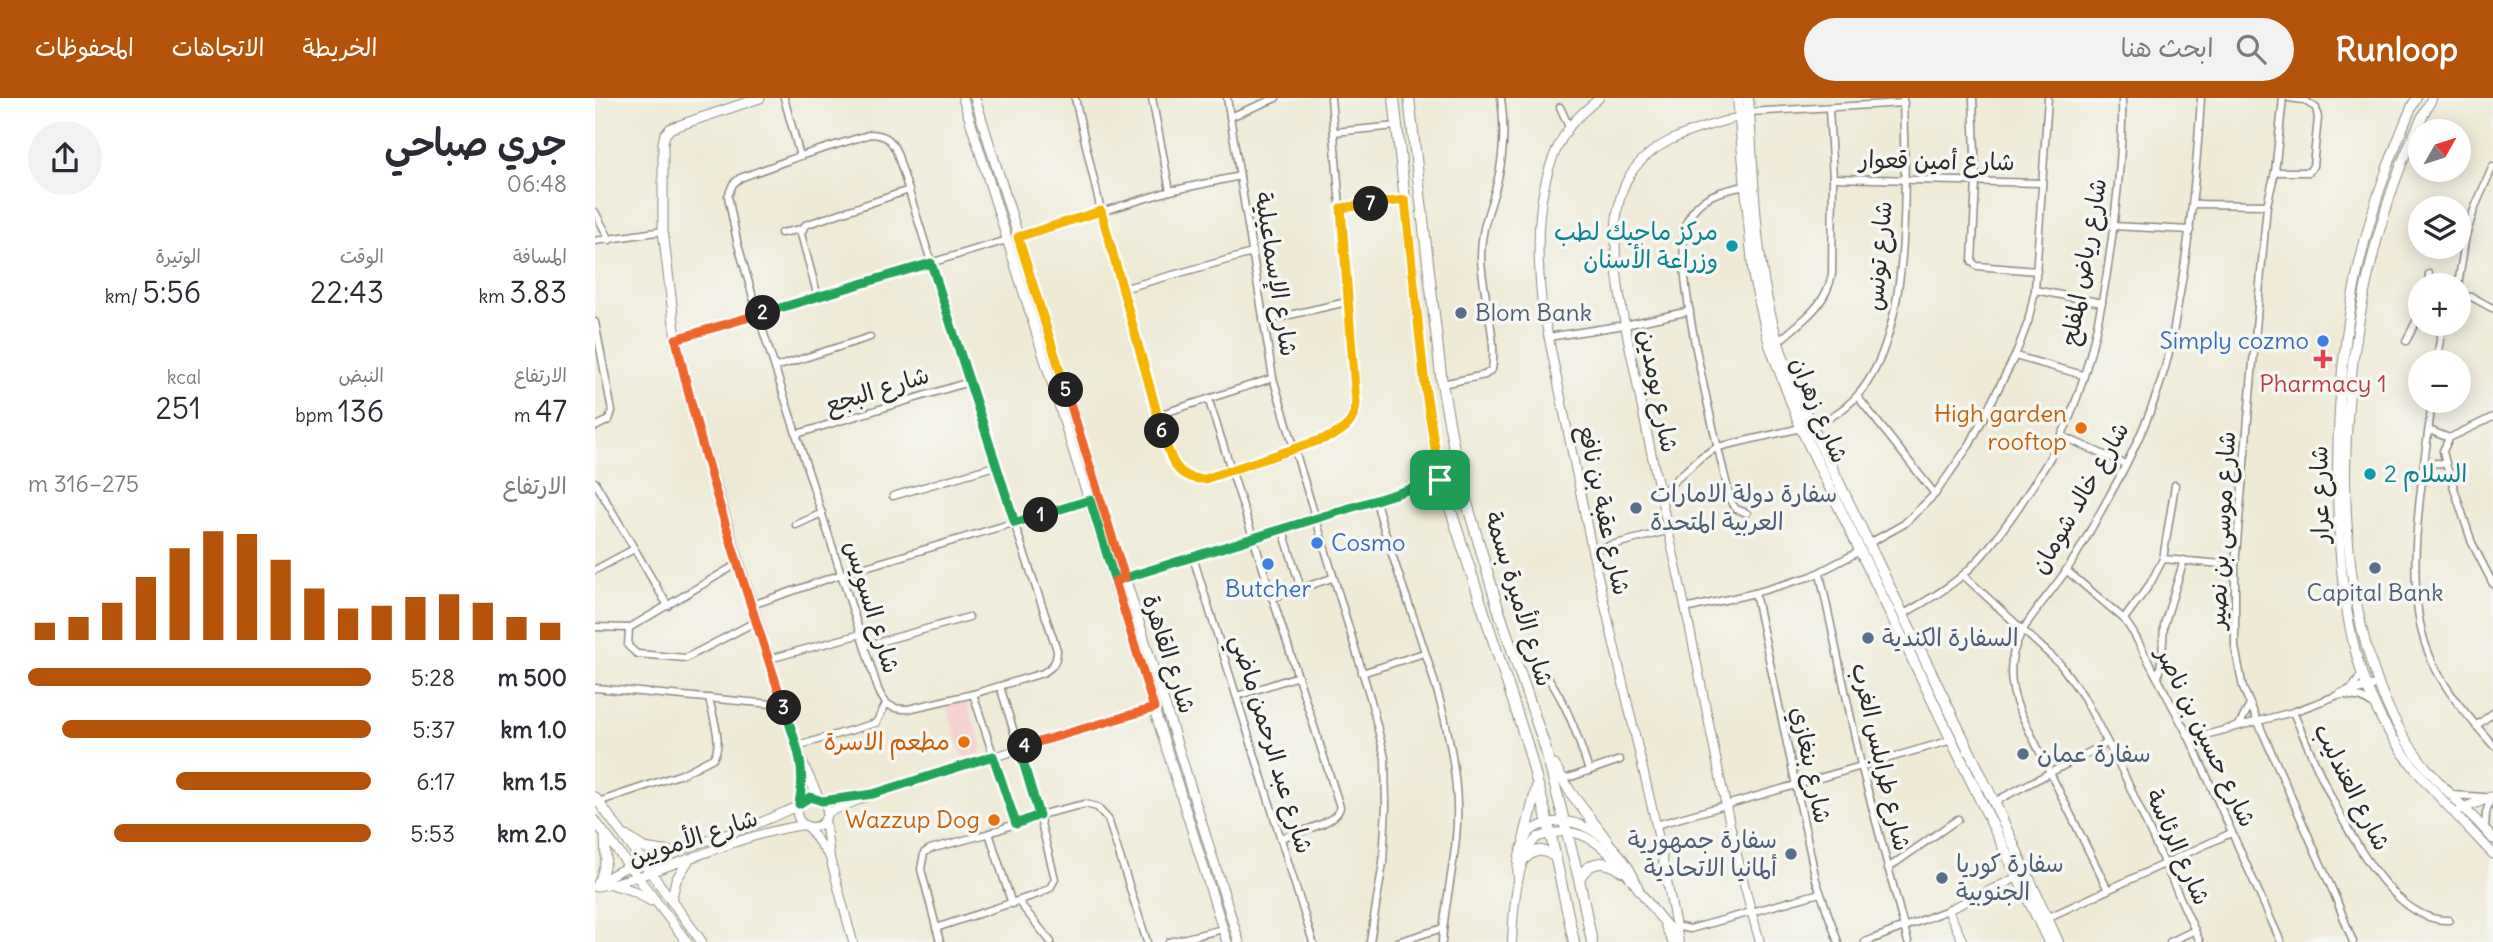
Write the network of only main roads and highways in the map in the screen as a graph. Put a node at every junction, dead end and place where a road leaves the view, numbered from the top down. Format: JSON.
{"nodes":[{"id":1,"x":760,"y":98,"type":"edge"},
{"id":2,"x":964,"y":98,"type":"edge"},
{"id":3,"x":975,"y":98,"type":"edge"},
{"id":4,"x":1394,"y":98,"type":"edge"},
{"id":5,"x":1409,"y":98,"type":"edge"},
{"id":6,"x":1748,"y":98,"type":"edge"},
{"id":7,"x":2416,"y":98,"type":"edge"},
{"id":8,"x":2432,"y":98,"type":"edge"},
{"id":9,"x":1738,"y":105,"type":"edge"},
{"id":10,"x":1806,"y":428,"type":"junction"},
{"id":11,"x":1864,"y":547,"type":"junction"},
{"id":12,"x":1120,"y":579,"type":"junction"},
{"id":13,"x":2379,"y":686,"type":"junction"},
{"id":14,"x":2367,"y":687,"type":"junction"},
{"id":15,"x":2341,"y":695,"type":"road end"},
{"id":16,"x":1545,"y":747,"type":"junction"},
{"id":17,"x":802,"y":762,"type":"junction"},
{"id":18,"x":1537,"y":783,"type":"junction"},
{"id":19,"x":2492,"y":796,"type":"edge"},
{"id":20,"x":596,"y":799,"type":"edge"},
{"id":21,"x":820,"y":800,"type":"road end"},
{"id":22,"x":798,"y":805,"type":"road end"},
{"id":23,"x":2465,"y":808,"type":"junction"},
{"id":24,"x":2453,"y":811,"type":"junction"},
{"id":25,"x":595,"y":821,"type":"edge"},
{"id":26,"x":616,"y":828,"type":"junction"},
{"id":27,"x":605,"y":835,"type":"junction"},
{"id":28,"x":2493,"y":839,"type":"edge"},
{"id":29,"x":1524,"y":840,"type":"road end"},
{"id":30,"x":1608,"y":842,"type":"road end"},
{"id":31,"x":676,"y":853,"type":"road end"},
{"id":32,"x":2493,"y":854,"type":"edge"},
{"id":33,"x":1555,"y":857,"type":"junction"},
{"id":34,"x":1524,"y":859,"type":"road end"},
{"id":35,"x":688,"y":861,"type":"road end"},
{"id":36,"x":1622,"y":871,"type":"road end"},
{"id":37,"x":1579,"y":879,"type":"junction"},
{"id":38,"x":597,"y":884,"type":"edge"},
{"id":39,"x":611,"y":884,"type":"road end"},
{"id":40,"x":671,"y":901,"type":"junction"},
{"id":41,"x":658,"y":905,"type":"junction"},
{"id":42,"x":687,"y":942,"type":"edge"},
{"id":43,"x":702,"y":942,"type":"edge"},
{"id":44,"x":1227,"y":942,"type":"edge"},
{"id":45,"x":1239,"y":942,"type":"edge"},
{"id":46,"x":1574,"y":942,"type":"edge"},
{"id":47,"x":1592,"y":942,"type":"edge"},
{"id":48,"x":2049,"y":942,"type":"edge"},
{"id":49,"x":2058,"y":942,"type":"edge"}],
"edges":[{"from":1,"to":17,"type":"main road"},
{"from":2,"to":12,"type":"main road","name":"شارع القاهرة"},
{"from":3,"to":12,"type":"main road","name":"شارع القاهرة"},
{"from":4,"to":18,"type":"main road","name":"شارع الأميرة بسمة"},
{"from":5,"to":16,"type":"main road","name":"شارع الأميرة بسمة"},
{"from":6,"to":10,"type":"main road","name":"شارع زهران"},
{"from":7,"to":14,"type":"main road","name":"شارع عرار"},
{"from":8,"to":13,"type":"main road","name":"شارع عرار"},
{"from":9,"to":10,"type":"main road","name":"شارع زهران"},
{"from":10,"to":11,"type":"main road","name":"شارع زهران"},
{"from":11,"to":48,"type":"main road","name":"شارع زهران"},
{"from":11,"to":49,"type":"main road","name":"شارع زهران"},
{"from":12,"to":44,"type":"main road","name":"شارع القاهرة"},
{"from":12,"to":45,"type":"main road","name":"شارع القاهرة"},
{"from":13,"to":14,"type":"main road"},
{"from":13,"to":23,"type":"main road","name":"شارع عرار"},
{"from":14,"to":15,"type":"main road"},
{"from":14,"to":24,"type":"main road","name":"شارع عرار"},
{"from":16,"to":30,"type":"main road"},
{"from":16,"to":37,"type":"main road","name":"شارع الأميرة بسمة"},
{"from":17,"to":21,"type":"main road"},
{"from":17,"to":22,"type":"main road"},
{"from":18,"to":29,"type":"main road"},
{"from":18,"to":33,"type":"main road","name":"شارع الأميرة بسمة"},
{"from":19,"to":23,"type":"main road"},
{"from":20,"to":26,"type":"main road"},
{"from":23,"to":24,"type":"main road"},
{"from":23,"to":28,"type":"main road","name":"شارع عرار"},
{"from":24,"to":32,"type":"main road","name":"شارع عرار"},
{"from":25,"to":27,"type":"main road"},
{"from":26,"to":31,"type":"main road"},
{"from":26,"to":40,"type":"main road"},
{"from":27,"to":38,"type":"main road"},
{"from":27,"to":41,"type":"main road"},
{"from":33,"to":34,"type":"main road"},
{"from":33,"to":46,"type":"main road","name":"شارع الأميرة بسمة"},
{"from":35,"to":40,"type":"main road"},
{"from":36,"to":37,"type":"main road"},
{"from":37,"to":47,"type":"main road","name":"شارع الأميرة بسمة"},
{"from":39,"to":41,"type":"main road"},
{"from":40,"to":43,"type":"main road"},
{"from":41,"to":42,"type":"main road"}]}
